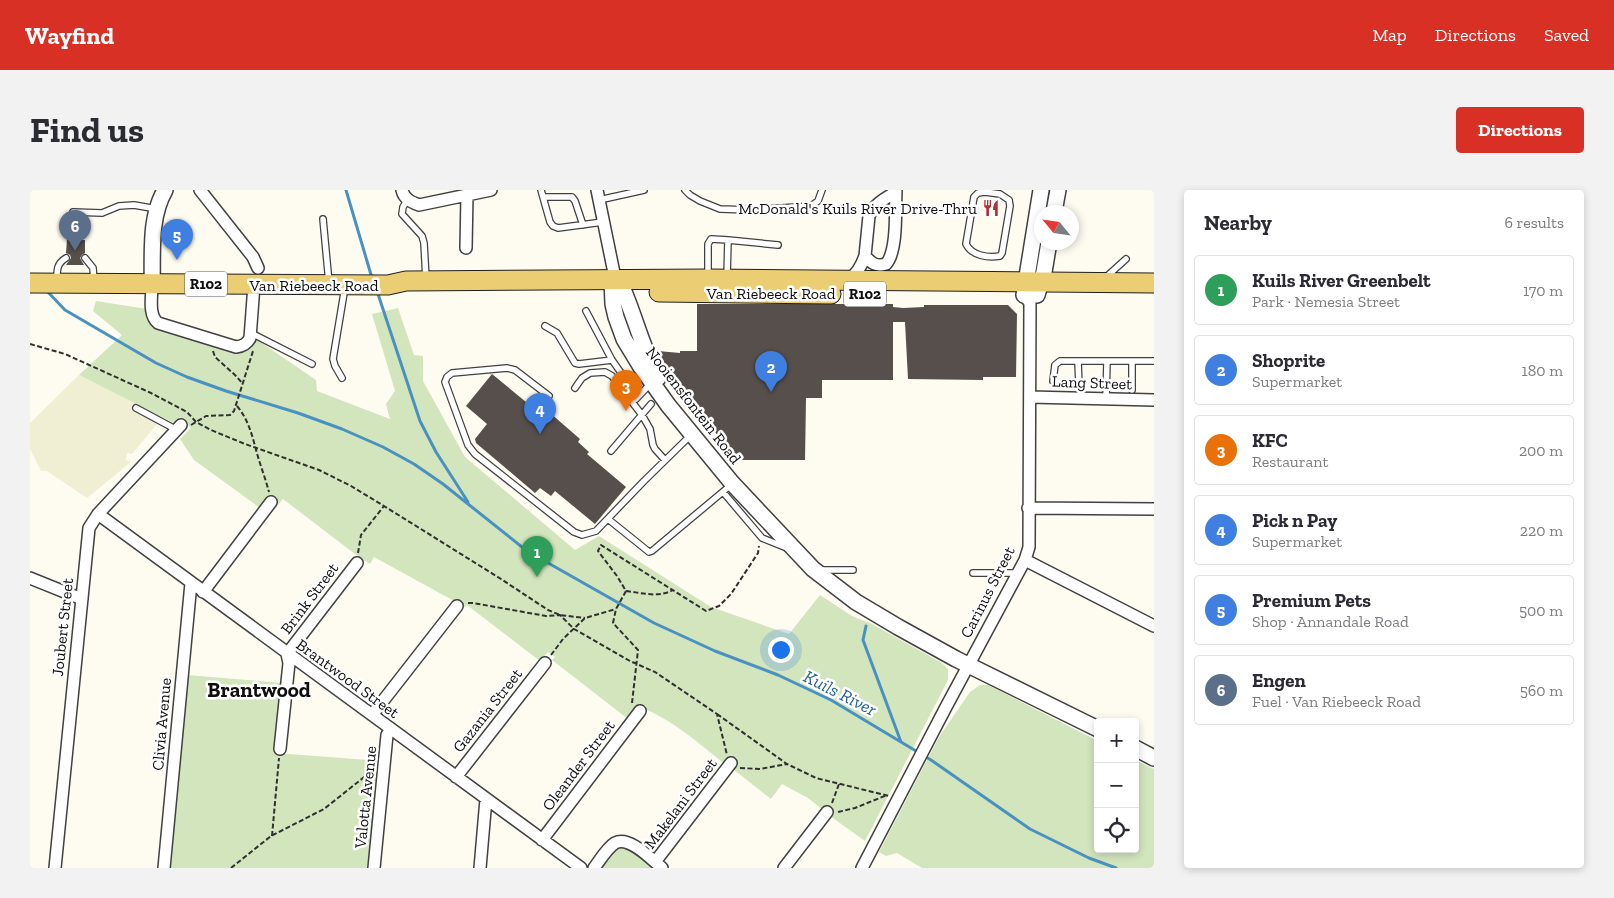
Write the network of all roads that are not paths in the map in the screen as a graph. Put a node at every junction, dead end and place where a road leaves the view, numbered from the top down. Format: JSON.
{"nodes":[{"id":1,"x":165,"y":190,"type":"edge"},
{"id":2,"x":200,"y":190,"type":"edge"},
{"id":3,"x":491,"y":190,"type":"edge"},
{"id":4,"x":541,"y":190,"type":"edge"},
{"id":5,"x":644,"y":190,"type":"edge"},
{"id":6,"x":685,"y":190,"type":"edge"},
{"id":7,"x":822,"y":190,"type":"edge"},
{"id":8,"x":1041,"y":190,"type":"edge"},
{"id":9,"x":1058,"y":190,"type":"edge"},
{"id":10,"x":896,"y":191,"type":"edge"},
{"id":11,"x":1000,"y":192,"type":"edge"},
{"id":12,"x":405,"y":195,"type":"edge"},
{"id":13,"x":467,"y":195,"type":"junction"},
{"id":14,"x":598,"y":195,"type":"edge"},
{"id":15,"x":543,"y":197,"type":"junction"},
{"id":16,"x":1055,"y":205,"type":"edge"},
{"id":17,"x":157,"y":208,"type":"junction"},
{"id":18,"x":73,"y":212,"type":"dead end"},
{"id":19,"x":323,"y":219,"type":"dead end"},
{"id":20,"x":604,"y":222,"type":"junction"},
{"id":21,"x":583,"y":224,"type":"junction"},
{"id":22,"x":728,"y":240,"type":"junction"},
{"id":23,"x":778,"y":245,"type":"dead end"},
{"id":24,"x":466,"y":248,"type":"dead end"},
{"id":25,"x":1046,"y":250,"type":"edge"},
{"id":26,"x":865,"y":256,"type":"junction"},
{"id":27,"x":66,"y":258,"type":"dead end"},
{"id":28,"x":85,"y":258,"type":"dead end"},
{"id":29,"x":1126,"y":259,"type":"dead end"},
{"id":30,"x":256,"y":276,"type":"junction"},
{"id":31,"x":708,"y":279,"type":"junction"},
{"id":32,"x":727,"y":279,"type":"junction"},
{"id":33,"x":426,"y":281,"type":"junction"},
{"id":34,"x":848,"y":281,"type":"junction"},
{"id":35,"x":1100,"y":282,"type":"junction"},
{"id":36,"x":616,"y":283,"type":"junction"},
{"id":37,"x":1154,"y":283,"type":"edge"},
{"id":38,"x":30,"y":284,"type":"edge"},
{"id":39,"x":55,"y":284,"type":"junction"},
{"id":40,"x":94,"y":284,"type":"junction"},
{"id":41,"x":152,"y":284,"type":"junction"},
{"id":42,"x":344,"y":285,"type":"junction"},
{"id":43,"x":388,"y":285,"type":"junction"},
{"id":44,"x":1032,"y":291,"type":"junction"},
{"id":45,"x":1154,"y":295,"type":"edge"},
{"id":46,"x":586,"y":311,"type":"dead end"},
{"id":47,"x":545,"y":326,"type":"dead end"},
{"id":48,"x":251,"y":333,"type":"junction"},
{"id":49,"x":612,"y":360,"type":"junction"},
{"id":50,"x":1078,"y":361,"type":"junction"},
{"id":51,"x":1107,"y":361,"type":"junction"},
{"id":52,"x":1132,"y":361,"type":"junction"},
{"id":53,"x":1154,"y":361,"type":"edge"},
{"id":54,"x":312,"y":364,"type":"dead end"},
{"id":55,"x":342,"y":378,"type":"dead end"},
{"id":56,"x":652,"y":382,"type":"junction"},
{"id":57,"x":1053,"y":382,"type":"dead end"},
{"id":58,"x":1078,"y":386,"type":"dead end"},
{"id":59,"x":575,"y":388,"type":"dead end"},
{"id":60,"x":1132,"y":390,"type":"dead end"},
{"id":61,"x":549,"y":396,"type":"dead end"},
{"id":62,"x":638,"y":397,"type":"junction"},
{"id":63,"x":1030,"y":397,"type":"junction"},
{"id":64,"x":1106,"y":399,"type":"junction"},
{"id":65,"x":1154,"y":400,"type":"edge"},
{"id":66,"x":632,"y":402,"type":"junction"},
{"id":67,"x":651,"y":404,"type":"dead end"},
{"id":68,"x":136,"y":408,"type":"dead end"},
{"id":69,"x":642,"y":415,"type":"junction"},
{"id":70,"x":182,"y":427,"type":"joint"},
{"id":71,"x":694,"y":432,"type":"junction"},
{"id":72,"x":610,"y":450,"type":"dead end"},
{"id":73,"x":665,"y":460,"type":"junction"},
{"id":74,"x":727,"y":487,"type":"junction"},
{"id":75,"x":271,"y":502,"type":"road end"},
{"id":76,"x":1028,"y":508,"type":"junction"},
{"id":77,"x":1154,"y":509,"type":"edge"},
{"id":78,"x":98,"y":514,"type":"junction"},
{"id":79,"x":608,"y":519,"type":"junction"},
{"id":80,"x":772,"y":525,"type":"junction"},
{"id":81,"x":795,"y":550,"type":"junction"},
{"id":82,"x":1025,"y":560,"type":"junction"},
{"id":83,"x":357,"y":563,"type":"road end"},
{"id":84,"x":813,"y":570,"type":"junction"},
{"id":85,"x":853,"y":570,"type":"dead end"},
{"id":86,"x":973,"y":573,"type":"dead end"},
{"id":87,"x":1018,"y":573,"type":"junction"},
{"id":88,"x":30,"y":578,"type":"edge"},
{"id":89,"x":191,"y":583,"type":"junction"},
{"id":90,"x":203,"y":592,"type":"junction"},
{"id":91,"x":82,"y":599,"type":"junction"},
{"id":92,"x":457,"y":606,"type":"road end"},
{"id":93,"x":1154,"y":626,"type":"edge"},
{"id":94,"x":287,"y":654,"type":"junction"},
{"id":95,"x":545,"y":663,"type":"road end"},
{"id":96,"x":969,"y":665,"type":"junction"},
{"id":97,"x":638,"y":714,"type":"road end"},
{"id":98,"x":372,"y":716,"type":"junction"},
{"id":99,"x":1094,"y":727,"type":"edge"},
{"id":100,"x":391,"y":730,"type":"junction"},
{"id":101,"x":280,"y":749,"type":"road end"},
{"id":102,"x":1139,"y":750,"type":"edge"},
{"id":103,"x":1154,"y":758,"type":"edge"},
{"id":104,"x":731,"y":763,"type":"road end"},
{"id":105,"x":456,"y":777,"type":"junction"},
{"id":106,"x":486,"y":799,"type":"junction"},
{"id":107,"x":827,"y":812,"type":"road end"},
{"id":108,"x":542,"y":840,"type":"junction"},
{"id":109,"x":659,"y":865,"type":"edge"},
{"id":110,"x":55,"y":868,"type":"edge"},
{"id":111,"x":164,"y":868,"type":"edge"},
{"id":112,"x":374,"y":868,"type":"edge"},
{"id":113,"x":480,"y":868,"type":"edge"},
{"id":114,"x":581,"y":868,"type":"edge"},
{"id":115,"x":594,"y":868,"type":"edge"},
{"id":116,"x":784,"y":868,"type":"edge"},
{"id":117,"x":862,"y":868,"type":"edge"}],
"edges":[{"from":1,"to":17,"type":"street"},
{"from":2,"to":30,"type":"street"},
{"from":3,"to":13,"type":"street"},
{"from":4,"to":15,"type":"lane"},
{"from":5,"to":14,"type":"lane"},
{"from":6,"to":7,"type":"lane"},
{"from":8,"to":44,"type":"street","name":"Carinus Street"},
{"from":9,"to":16,"type":"street"},
{"from":10,"to":26,"type":"street"},
{"from":10,"to":26,"type":"street"},
{"from":11,"to":11,"type":"lane"},
{"from":12,"to":13,"type":"street"},
{"from":12,"to":33,"type":"lane"},
{"from":13,"to":24,"type":"street"},
{"from":14,"to":20,"type":"street"},
{"from":15,"to":21,"type":"lane"},
{"from":15,"to":21,"type":"lane"},
{"from":17,"to":18,"type":"lane"},
{"from":17,"to":41,"type":"street"},
{"from":19,"to":42,"type":"lane"},
{"from":20,"to":21,"type":"lane"},
{"from":20,"to":36,"type":"street"},
{"from":22,"to":23,"type":"lane"},
{"from":22,"to":31,"type":"lane"},
{"from":22,"to":32,"type":"lane"},
{"from":25,"to":44,"type":"street","name":"Carinus Street"},
{"from":26,"to":34,"type":"street"},
{"from":27,"to":39,"type":"lane"},
{"from":28,"to":40,"type":"lane"},
{"from":29,"to":35,"type":"lane"},
{"from":30,"to":41,"type":"main road","name":"Van Riebeeck Road","number":"R102"},
{"from":30,"to":42,"type":"main road","name":"Van Riebeeck Road","number":"R102"},
{"from":30,"to":48,"type":"street"},
{"from":31,"to":32,"type":"main road","name":"Van Riebeeck Road","number":"R102"},
{"from":31,"to":36,"type":"main road","name":"Van Riebeeck Road","number":"R102"},
{"from":32,"to":34,"type":"main road","name":"Van Riebeeck Road","number":"R102"},
{"from":33,"to":36,"type":"main road","name":"Van Riebeeck Road","number":"R102"},
{"from":33,"to":43,"type":"main road","name":"Van Riebeeck Road","number":"R102"},
{"from":34,"to":44,"type":"main road","name":"Van Riebeeck Road","number":"R102"},
{"from":35,"to":37,"type":"main road","name":"Van Riebeeck Road","number":"R102"},
{"from":35,"to":44,"type":"main road","name":"Van Riebeeck Road","number":"R102"},
{"from":36,"to":43,"type":"main road","name":"Van Riebeeck Road","number":"R102"},
{"from":36,"to":44,"type":"main road","name":"Van Riebeeck Road","number":"R102"},
{"from":36,"to":56,"type":"street","name":"Nooiensfontein Road"},
{"from":36,"to":71,"type":"street","name":"Nooiensfontein Road"},
{"from":38,"to":39,"type":"main road","name":"Van Riebeeck Road","number":"R102"},
{"from":39,"to":40,"type":"main road","name":"Van Riebeeck Road","number":"R102"},
{"from":40,"to":41,"type":"main road","name":"Van Riebeeck Road","number":"R102"},
{"from":41,"to":48,"type":"street"},
{"from":42,"to":43,"type":"main road","name":"Van Riebeeck Road","number":"R102"},
{"from":42,"to":55,"type":"lane"},
{"from":44,"to":45,"type":"main road","name":"Van Riebeeck Road","number":"R102"},
{"from":44,"to":63,"type":"street","name":"Carinus Street"},
{"from":46,"to":49,"type":"lane"},
{"from":47,"to":49,"type":"lane"},
{"from":48,"to":54,"type":"lane"},
{"from":49,"to":62,"type":"lane"},
{"from":50,"to":51,"type":"lane"},
{"from":50,"to":57,"type":"lane"},
{"from":50,"to":58,"type":"lane"},
{"from":51,"to":52,"type":"lane"},
{"from":51,"to":64,"type":"lane"},
{"from":52,"to":53,"type":"lane"},
{"from":52,"to":60,"type":"lane"},
{"from":56,"to":62,"type":"lane"},
{"from":56,"to":71,"type":"street","name":"Nooiensfontein Road"},
{"from":59,"to":66,"type":"lane"},
{"from":61,"to":79,"type":"lane"},
{"from":62,"to":66,"type":"lane"},
{"from":63,"to":64,"type":"street","name":"Lang Street"},
{"from":63,"to":76,"type":"street","name":"Carinus Street"},
{"from":64,"to":65,"type":"street","name":"Lang Street"},
{"from":66,"to":69,"type":"lane"},
{"from":67,"to":69,"type":"lane"},
{"from":68,"to":70,"type":"lane"},
{"from":69,"to":72,"type":"lane"},
{"from":69,"to":73,"type":"lane"},
{"from":70,"to":78,"type":"street","name":"Joubert Street"},
{"from":71,"to":73,"type":"lane"},
{"from":71,"to":74,"type":"street","name":"Nooiensfontein Road"},
{"from":71,"to":80,"type":"street","name":"Nooiensfontein Road"},
{"from":73,"to":79,"type":"lane"},
{"from":74,"to":79,"type":"lane"},
{"from":74,"to":80,"type":"street","name":"Nooiensfontein Road"},
{"from":74,"to":81,"type":"lane"},
{"from":75,"to":90,"type":"street"},
{"from":76,"to":77,"type":"street"},
{"from":76,"to":82,"type":"street","name":"Carinus Street"},
{"from":78,"to":89,"type":"street","name":"Brantwood Street"},
{"from":78,"to":91,"type":"street","name":"Joubert Street"},
{"from":80,"to":81,"type":"street","name":"Nooiensfontein Road"},
{"from":81,"to":84,"type":"street","name":"Nooiensfontein Road"},
{"from":82,"to":87,"type":"street","name":"Carinus Street"},
{"from":82,"to":93,"type":"street"},
{"from":83,"to":94,"type":"street","name":"Brink Street"},
{"from":84,"to":85,"type":"lane"},
{"from":84,"to":96,"type":"street","name":"Nooiensfontein Road"},
{"from":86,"to":87,"type":"lane"},
{"from":87,"to":96,"type":"street","name":"Carinus Street"},
{"from":88,"to":91,"type":"street"},
{"from":89,"to":90,"type":"street","name":"Brantwood Street"},
{"from":89,"to":111,"type":"street","name":"Clivia Avenue"},
{"from":90,"to":94,"type":"street","name":"Brantwood Street"},
{"from":91,"to":110,"type":"street","name":"Joubert Street"},
{"from":92,"to":98,"type":"street"},
{"from":94,"to":98,"type":"street","name":"Brantwood Street"},
{"from":94,"to":101,"type":"street"},
{"from":95,"to":105,"type":"street","name":"Gazania Street"},
{"from":96,"to":99,"type":"street","name":"Nooiensfontein Road"},
{"from":96,"to":117,"type":"street","name":"Carinus Street"},
{"from":97,"to":108,"type":"street","name":"Oleander Street"},
{"from":98,"to":100,"type":"street","name":"Brantwood Street"},
{"from":100,"to":105,"type":"street","name":"Brantwood Street"},
{"from":100,"to":112,"type":"street","name":"Valotta Avenue"},
{"from":102,"to":103,"type":"street"},
{"from":104,"to":109,"type":"street","name":"Makelani Street"},
{"from":105,"to":106,"type":"street","name":"Brantwood Street"},
{"from":106,"to":108,"type":"street","name":"Brantwood Street"},
{"from":106,"to":113,"type":"street"},
{"from":107,"to":116,"type":"street"},
{"from":108,"to":114,"type":"street","name":"Brantwood Street"},
{"from":109,"to":115,"type":"street","name":"Makelani Street"}]}
